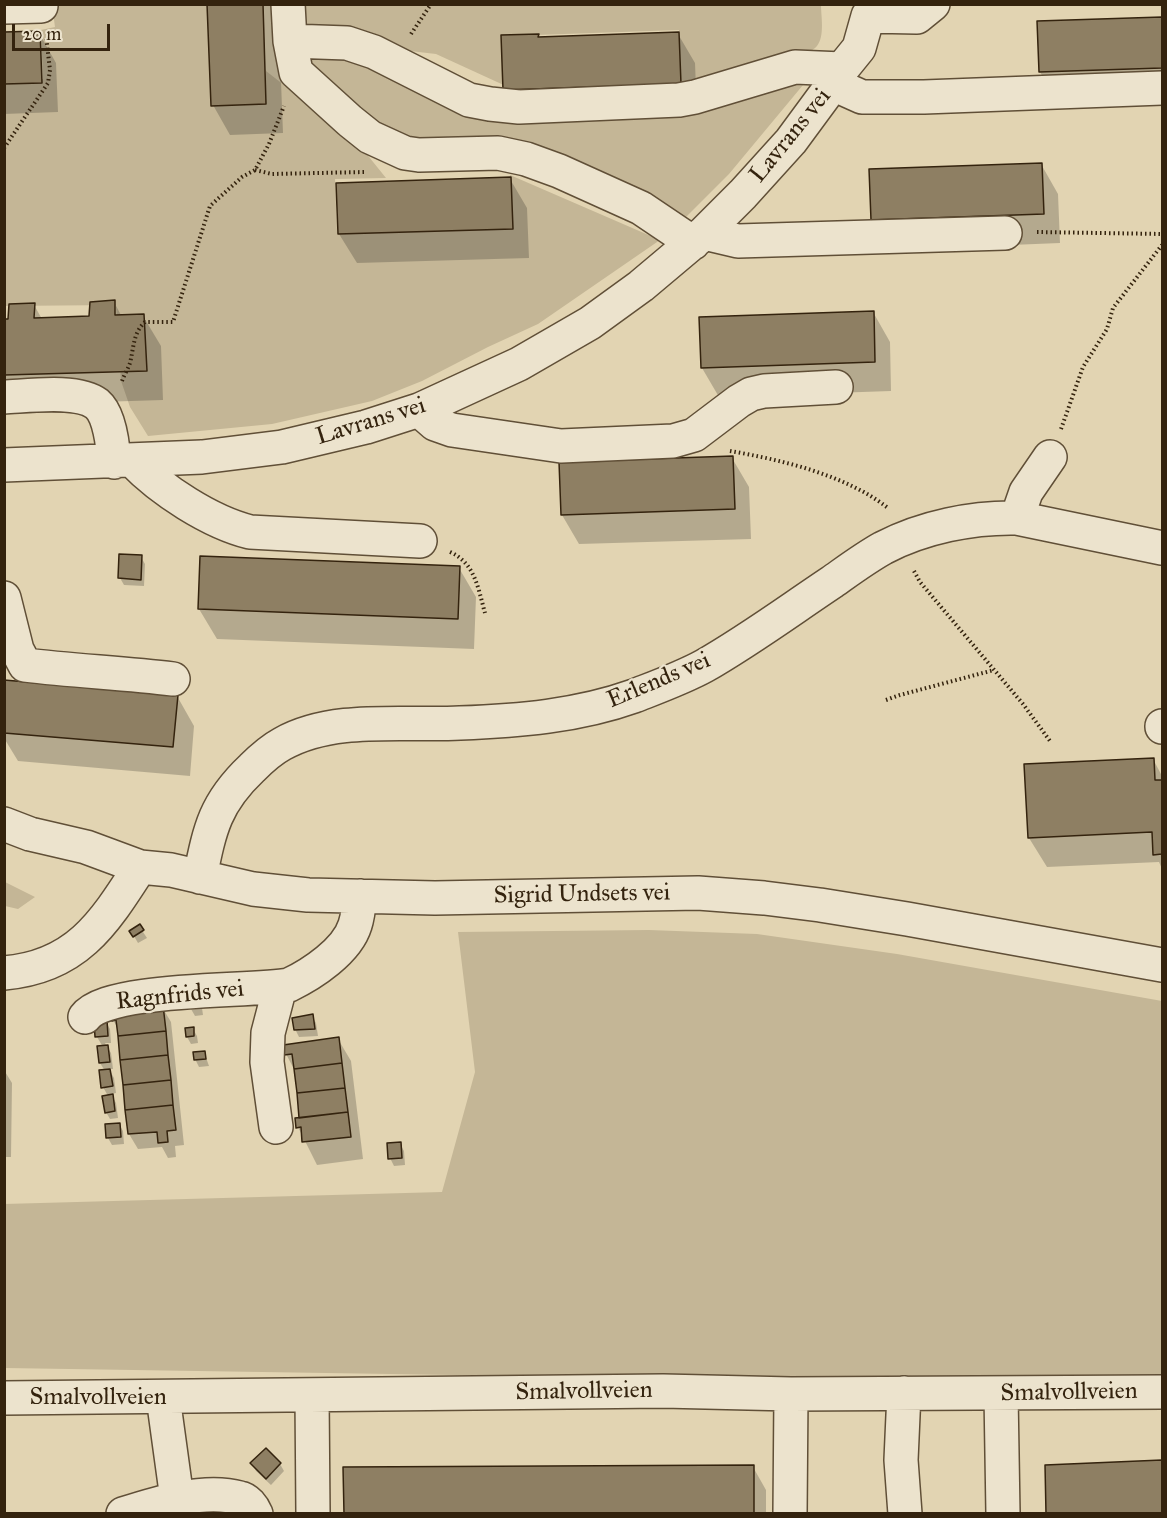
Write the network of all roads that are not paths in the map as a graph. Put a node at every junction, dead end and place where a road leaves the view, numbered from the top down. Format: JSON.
{"nodes":[{"id":1,"x":288,"y":4,"type":"edge"},
{"id":2,"x":933,"y":4,"type":"edge"},
{"id":3,"x":41,"y":6,"type":"road end"},
{"id":4,"x":4,"y":7,"type":"edge"},
{"id":5,"x":293,"y":56,"type":"junction"},
{"id":6,"x":837,"y":77,"type":"junction"},
{"id":7,"x":1162,"y":88,"type":"edge"},
{"id":8,"x":1005,"y":233,"type":"road end"},
{"id":9,"x":698,"y":238,"type":"junction"},
{"id":10,"x":836,"y":387,"type":"dead end"},
{"id":11,"x":4,"y":397,"type":"edge"},
{"id":12,"x":419,"y":410,"type":"junction"},
{"id":13,"x":1050,"y":457,"type":"road end"},
{"id":14,"x":123,"y":461,"type":"junction"},
{"id":15,"x":4,"y":465,"type":"edge"},
{"id":16,"x":1017,"y":518,"type":"junction"},
{"id":17,"x":420,"y":541,"type":"road end"},
{"id":18,"x":1162,"y":548,"type":"edge"},
{"id":19,"x":4,"y":598,"type":"edge"},
{"id":20,"x":173,"y":679,"type":"dead end"},
{"id":21,"x":4,"y":824,"type":"edge"},
{"id":22,"x":140,"y":867,"type":"junction"},
{"id":23,"x":200,"y":876,"type":"junction"},
{"id":24,"x":360,"y":896,"type":"junction"},
{"id":25,"x":1162,"y":965,"type":"edge"},
{"id":26,"x":4,"y":973,"type":"edge"},
{"id":27,"x":280,"y":987,"type":"junction"},
{"id":28,"x":86,"y":1017,"type":"dead end"},
{"id":29,"x":276,"y":1126,"type":"dead end"},
{"id":30,"x":1162,"y":1392,"type":"edge"},
{"id":31,"x":904,"y":1393,"type":"junction"},
{"id":32,"x":791,"y":1394,"type":"junction"},
{"id":33,"x":1001,"y":1394,"type":"junction"},
{"id":34,"x":312,"y":1396,"type":"junction"},
{"id":35,"x":163,"y":1397,"type":"junction"},
{"id":36,"x":4,"y":1398,"type":"edge"},
{"id":37,"x":177,"y":1499,"type":"junction"},
{"id":38,"x":123,"y":1514,"type":"edge"},
{"id":39,"x":256,"y":1514,"type":"edge"},
{"id":40,"x":313,"y":1514,"type":"edge"},
{"id":41,"x":790,"y":1514,"type":"edge"},
{"id":42,"x":905,"y":1514,"type":"edge"},
{"id":43,"x":1003,"y":1514,"type":"edge"}],
"edges":[{"from":1,"to":5,"type":"street"},
{"from":2,"to":6,"type":"street","name":"Lavrans vei"},
{"from":3,"to":4,"type":"street"},
{"from":5,"to":6,"type":"street"},
{"from":5,"to":9,"type":"street"},
{"from":6,"to":7,"type":"street"},
{"from":6,"to":9,"type":"street","name":"Lavrans vei"},
{"from":8,"to":9,"type":"street"},
{"from":9,"to":12,"type":"street","name":"Lavrans vei"},
{"from":10,"to":12,"type":"street"},
{"from":11,"to":14,"type":"street"},
{"from":12,"to":14,"type":"street","name":"Lavrans vei"},
{"from":13,"to":16,"type":"street"},
{"from":14,"to":15,"type":"street","name":"Lavrans vei"},
{"from":14,"to":17,"type":"street"},
{"from":16,"to":18,"type":"street","name":"Erlends vei"},
{"from":16,"to":23,"type":"street","name":"Erlends vei"},
{"from":19,"to":20,"type":"street"},
{"from":21,"to":22,"type":"street","name":"Sigrid Undsets vei"},
{"from":22,"to":23,"type":"street","name":"Sigrid Undsets vei"},
{"from":22,"to":26,"type":"street"},
{"from":23,"to":24,"type":"street","name":"Sigrid Undsets vei"},
{"from":24,"to":25,"type":"street","name":"Sigrid Undsets vei"},
{"from":24,"to":27,"type":"street","name":"Ragnfrids vei"},
{"from":27,"to":28,"type":"street","name":"Ragnfrids vei"},
{"from":27,"to":29,"type":"street","name":"Ragnfrids vei"},
{"from":30,"to":33,"type":"street","name":"Smalvollveien"},
{"from":31,"to":32,"type":"street","name":"Smalvollveien"},
{"from":31,"to":33,"type":"street","name":"Smalvollveien"},
{"from":31,"to":42,"type":"street"},
{"from":32,"to":34,"type":"street","name":"Smalvollveien"},
{"from":32,"to":41,"type":"street"},
{"from":33,"to":43,"type":"street"},
{"from":34,"to":35,"type":"street","name":"Smalvollveien"},
{"from":34,"to":40,"type":"street"},
{"from":35,"to":36,"type":"street","name":"Smalvollveien"},
{"from":35,"to":37,"type":"street"},
{"from":37,"to":38,"type":"street"},
{"from":37,"to":39,"type":"street"}]}
